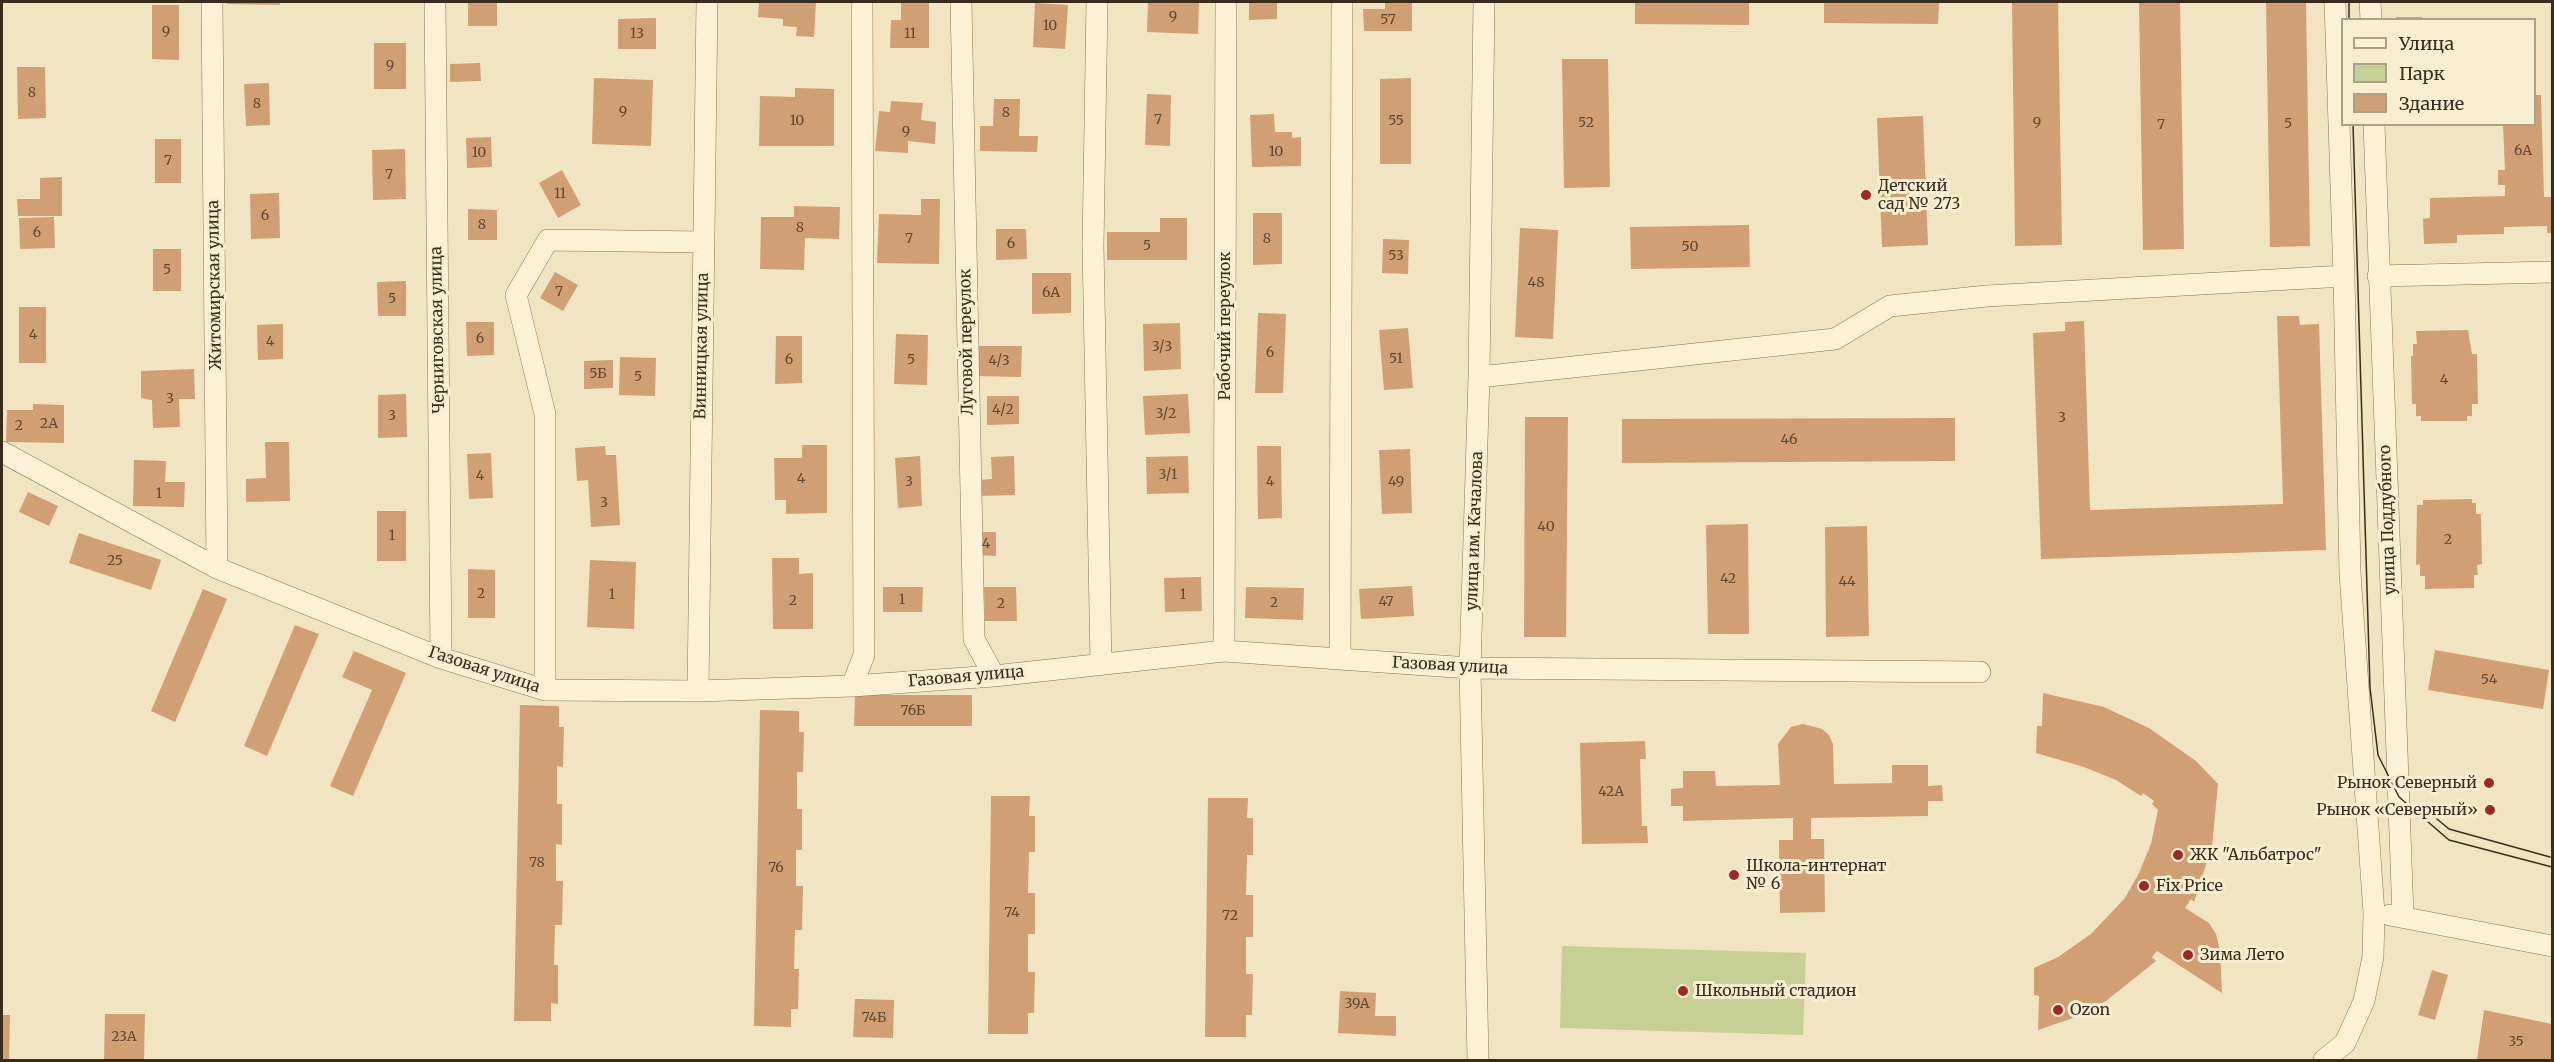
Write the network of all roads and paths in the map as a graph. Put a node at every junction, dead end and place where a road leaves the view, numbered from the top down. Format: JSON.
{"nodes":[{"id":1,"x":212,"y":2,"type":"edge"},
{"id":2,"x":435,"y":2,"type":"edge"},
{"id":3,"x":707,"y":2,"type":"edge"},
{"id":4,"x":862,"y":2,"type":"edge"},
{"id":5,"x":961,"y":2,"type":"edge"},
{"id":6,"x":1097,"y":2,"type":"edge"},
{"id":7,"x":1226,"y":2,"type":"edge"},
{"id":8,"x":1342,"y":2,"type":"edge"},
{"id":9,"x":1484,"y":2,"type":"edge"},
{"id":10,"x":2335,"y":2,"type":"edge"},
{"id":11,"x":2370,"y":2,"type":"edge"},
{"id":12,"x":2371,"y":18,"type":"edge"},
{"id":13,"x":2374,"y":126,"type":"edge"},
{"id":14,"x":704,"y":242,"type":"junction"},
{"id":15,"x":2553,"y":272,"type":"edge"},
{"id":16,"x":2344,"y":276,"type":"junction"},
{"id":17,"x":2378,"y":276,"type":"junction"},
{"id":18,"x":1479,"y":377,"type":"junction"},
{"id":19,"x":2,"y":452,"type":"edge"},
{"id":20,"x":217,"y":568,"type":"junction"},
{"id":21,"x":1224,"y":651,"type":"junction"},
{"id":22,"x":441,"y":658,"type":"junction"},
{"id":23,"x":1340,"y":659,"type":"junction"},
{"id":24,"x":1101,"y":664,"type":"junction"},
{"id":25,"x":1470,"y":668,"type":"junction"},
{"id":26,"x":1980,"y":672,"type":"dead end"},
{"id":27,"x":994,"y":676,"type":"junction"},
{"id":28,"x":852,"y":686,"type":"junction"},
{"id":29,"x":545,"y":690,"type":"junction"},
{"id":30,"x":698,"y":691,"type":"junction"},
{"id":31,"x":2374,"y":913,"type":"junction"},
{"id":32,"x":2403,"y":916,"type":"junction"},
{"id":33,"x":2553,"y":946,"type":"edge"},
{"id":34,"x":1478,"y":1060,"type":"edge"},
{"id":35,"x":2324,"y":1060,"type":"edge"}],
"edges":[{"from":1,"to":20,"type":"street","name":"Житомирская улица"},
{"from":2,"to":22,"type":"street","name":"Черниговская улица"},
{"from":3,"to":14,"type":"street","name":"Винницкая улица"},
{"from":4,"to":28,"type":"street"},
{"from":5,"to":27,"type":"street","name":"Луговой переулок"},
{"from":6,"to":24,"type":"street"},
{"from":7,"to":21,"type":"street","name":"Рабочий переулок"},
{"from":8,"to":23,"type":"street"},
{"from":9,"to":18,"type":"street","name":"улица им. Качалова"},
{"from":10,"to":16,"type":"street"},
{"from":11,"to":12,"type":"street"},
{"from":13,"to":17,"type":"street","name":"улица Поддубного"},
{"from":14,"to":29,"type":"street"},
{"from":14,"to":30,"type":"street","name":"Винницкая улица"},
{"from":15,"to":17,"type":"street"},
{"from":16,"to":18,"type":"street"},
{"from":16,"to":31,"type":"street"},
{"from":17,"to":32,"type":"street","name":"улица Поддубного"},
{"from":18,"to":25,"type":"street","name":"улица им. Качалова"},
{"from":19,"to":20,"type":"street","name":"Газовая улица"},
{"from":20,"to":22,"type":"street","name":"Газовая улица"},
{"from":21,"to":23,"type":"street","name":"Газовая улица"},
{"from":21,"to":24,"type":"street","name":"Газовая улица"},
{"from":22,"to":29,"type":"street","name":"Газовая улица"},
{"from":23,"to":25,"type":"street","name":"Газовая улица"},
{"from":24,"to":27,"type":"street","name":"Газовая улица"},
{"from":25,"to":26,"type":"street","name":"Газовая улица"},
{"from":25,"to":34,"type":"street","name":"улица им. Качалова"},
{"from":27,"to":28,"type":"street","name":"Газовая улица"},
{"from":28,"to":30,"type":"street","name":"Газовая улица"},
{"from":29,"to":30,"type":"street","name":"Газовая улица"},
{"from":31,"to":32,"type":"street"},
{"from":31,"to":35,"type":"street"},
{"from":32,"to":33,"type":"street"}]}
